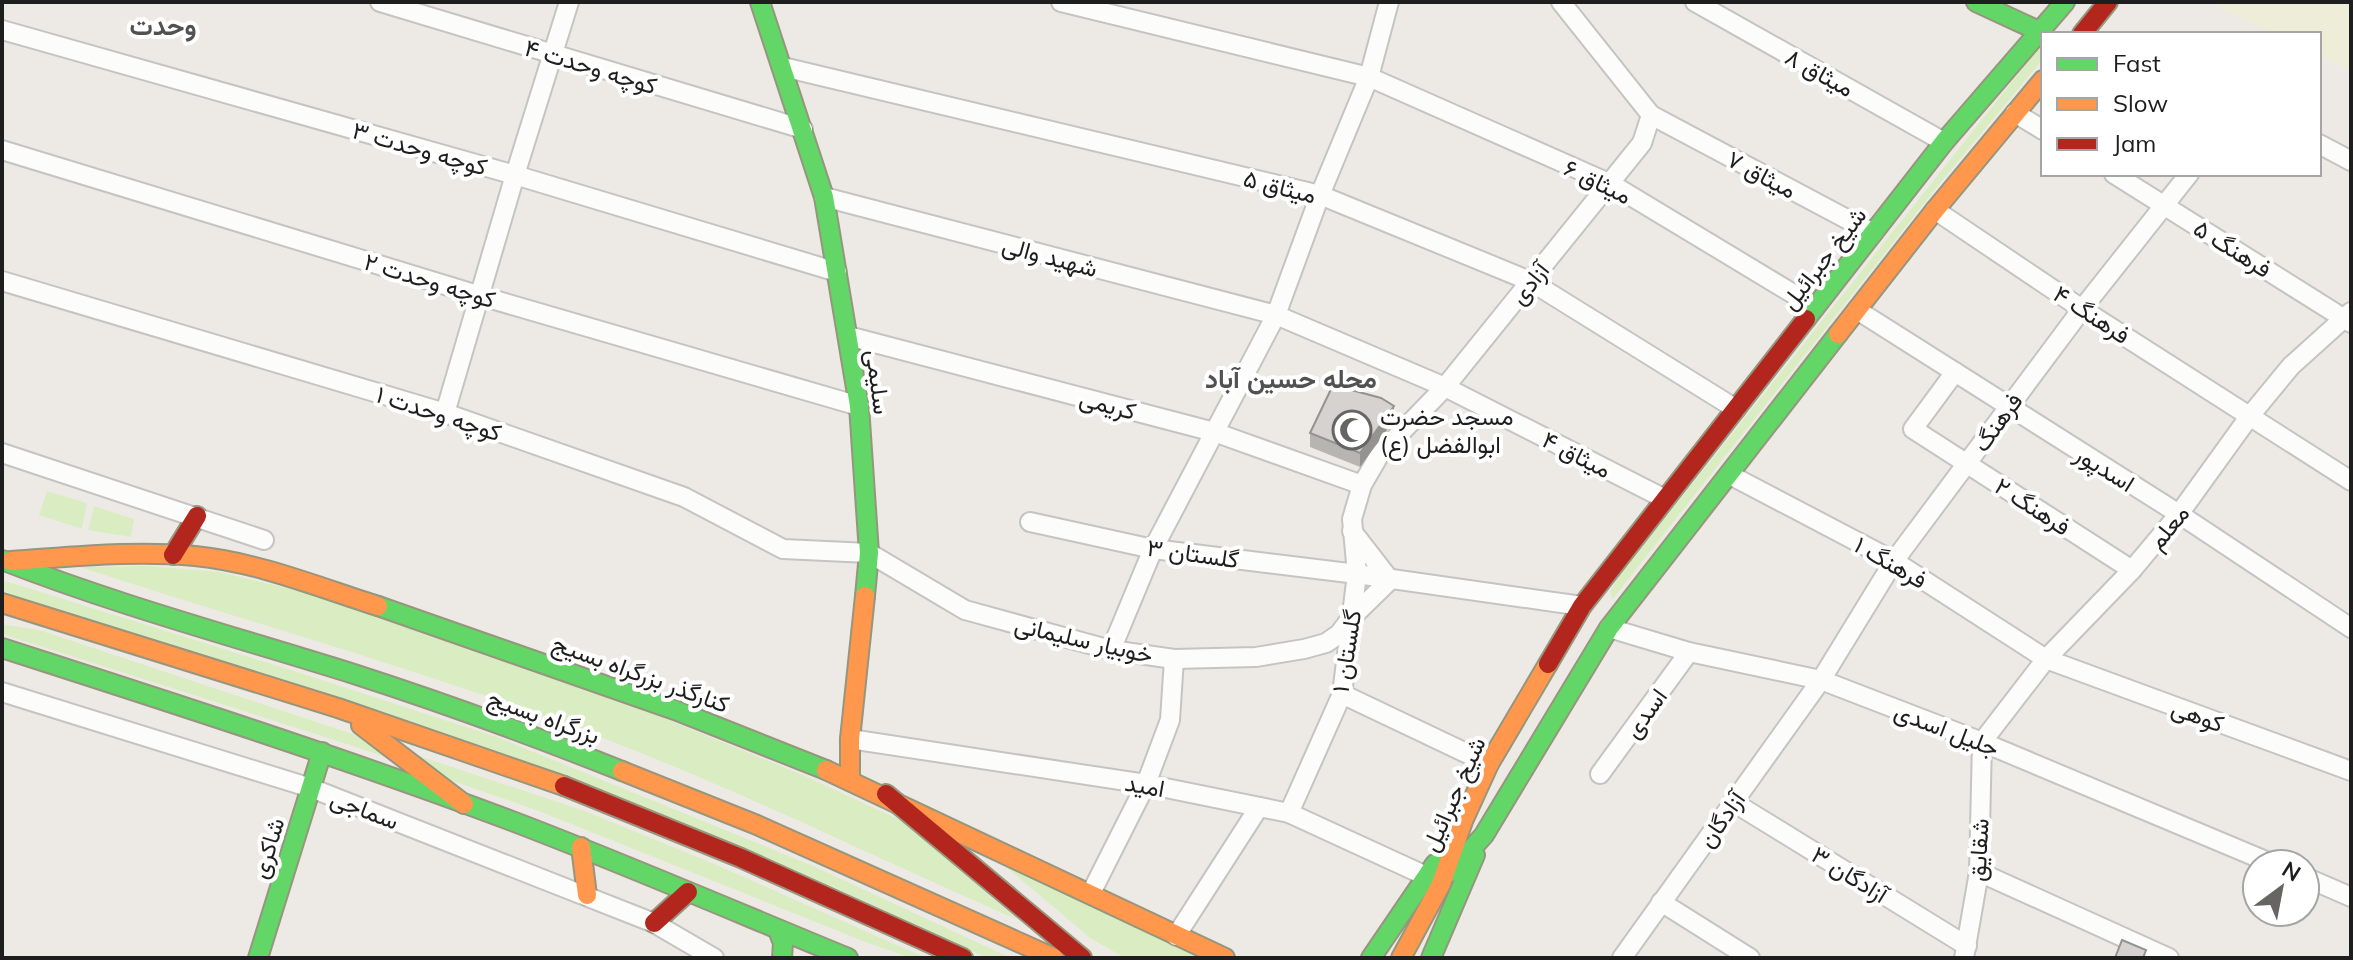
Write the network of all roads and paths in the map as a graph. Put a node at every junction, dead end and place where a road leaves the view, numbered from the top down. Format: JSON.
{"nodes":[{"id":1,"x":380,"y":2,"type":"edge"},
{"id":2,"x":569,"y":2,"type":"edge"},
{"id":3,"x":760,"y":2,"type":"edge"},
{"id":4,"x":1061,"y":2,"type":"edge"},
{"id":5,"x":1389,"y":2,"type":"edge"},
{"id":6,"x":1561,"y":2,"type":"edge"},
{"id":7,"x":1695,"y":2,"type":"edge"},
{"id":8,"x":1976,"y":2,"type":"edge"},
{"id":9,"x":2065,"y":2,"type":"edge"},
{"id":10,"x":2108,"y":2,"type":"edge"},
{"id":11,"x":2,"y":30,"type":"edge"},
{"id":12,"x":2041,"y":32,"type":"junction"},
{"id":13,"x":2084,"y":32,"type":"edge"},
{"id":14,"x":553,"y":54,"type":"junction"},
{"id":15,"x":783,"y":67,"type":"junction"},
{"id":16,"x":1369,"y":77,"type":"junction"},
{"id":17,"x":2041,"y":82,"type":"edge"},
{"id":18,"x":2015,"y":113,"type":"junction"},
{"id":19,"x":1651,"y":115,"type":"junction"},
{"id":20,"x":803,"y":129,"type":"junction"},
{"id":21,"x":2041,"y":129,"type":"edge"},
{"id":22,"x":1944,"y":142,"type":"junction"},
{"id":23,"x":2321,"y":145,"type":"edge"},
{"id":24,"x":2,"y":150,"type":"edge"},
{"id":25,"x":2351,"y":161,"type":"edge"},
{"id":26,"x":515,"y":175,"type":"junction"},
{"id":27,"x":2117,"y":176,"type":"edge"},
{"id":28,"x":2187,"y":176,"type":"edge"},
{"id":29,"x":1611,"y":184,"type":"junction"},
{"id":30,"x":1320,"y":195,"type":"junction"},
{"id":31,"x":824,"y":197,"type":"junction"},
{"id":32,"x":2165,"y":205,"type":"junction"},
{"id":33,"x":1935,"y":210,"type":"junction"},
{"id":34,"x":1873,"y":233,"type":"junction"},
{"id":35,"x":837,"y":272,"type":"junction"},
{"id":36,"x":2,"y":281,"type":"edge"},
{"id":37,"x":1530,"y":281,"type":"junction"},
{"id":38,"x":481,"y":296,"type":"junction"},
{"id":39,"x":1815,"y":307,"type":"junction"},
{"id":40,"x":2082,"y":309,"type":"junction"},
{"id":41,"x":1857,"y":310,"type":"junction"},
{"id":42,"x":1276,"y":315,"type":"junction"},
{"id":43,"x":2349,"y":317,"type":"edge"},
{"id":44,"x":848,"y":336,"type":"junction"},
{"id":45,"x":1955,"y":372,"type":"junction"},
{"id":46,"x":1445,"y":387,"type":"junction"},
{"id":47,"x":859,"y":406,"type":"junction"},
{"id":48,"x":2008,"y":406,"type":"junction"},
{"id":49,"x":1736,"y":409,"type":"junction"},
{"id":50,"x":445,"y":413,"type":"junction"},
{"id":51,"x":2249,"y":417,"type":"junction"},
{"id":52,"x":1214,"y":432,"type":"junction"},
{"id":53,"x":2,"y":453,"type":"edge"},
{"id":54,"x":1967,"y":463,"type":"junction"},
{"id":55,"x":1730,"y":475,"type":"junction"},
{"id":56,"x":2351,"y":481,"type":"edge"},
{"id":57,"x":1362,"y":485,"type":"junction"},
{"id":58,"x":1665,"y":499,"type":"junction"},
{"id":59,"x":2179,"y":514,"type":"junction"},
{"id":60,"x":197,"y":516,"type":"junction"},
{"id":61,"x":1030,"y":522,"type":"dead end"},
{"id":62,"x":1352,"y":531,"type":"junction"},
{"id":63,"x":264,"y":540,"type":"dead end"},
{"id":64,"x":1153,"y":549,"type":"junction"},
{"id":65,"x":869,"y":553,"type":"junction"},
{"id":66,"x":173,"y":555,"type":"junction"},
{"id":67,"x":4,"y":560,"type":"edge"},
{"id":68,"x":1894,"y":561,"type":"junction"},
{"id":69,"x":2132,"y":570,"type":"junction"},
{"id":70,"x":1357,"y":574,"type":"junction"},
{"id":71,"x":1390,"y":580,"type":"junction"},
{"id":72,"x":2,"y":603,"type":"edge"},
{"id":73,"x":1582,"y":606,"type":"junction"},
{"id":74,"x":1351,"y":618,"type":"junction"},
{"id":75,"x":1609,"y":628,"type":"junction"},
{"id":76,"x":2351,"y":628,"type":"edge"},
{"id":77,"x":2,"y":648,"type":"edge"},
{"id":78,"x":1111,"y":650,"type":"junction"},
{"id":79,"x":1689,"y":652,"type":"junction"},
{"id":80,"x":1174,"y":659,"type":"junction"},
{"id":81,"x":2046,"y":659,"type":"junction"},
{"id":82,"x":1821,"y":680,"type":"junction"},
{"id":83,"x":2,"y":692,"type":"edge"},
{"id":84,"x":1342,"y":694,"type":"junction"},
{"id":85,"x":338,"y":708,"type":"junction"},
{"id":86,"x":850,"y":739,"type":"junction"},
{"id":87,"x":1982,"y":742,"type":"junction"},
{"id":88,"x":322,"y":752,"type":"junction"},
{"id":89,"x":1489,"y":764,"type":"junction"},
{"id":90,"x":2351,"y":771,"type":"edge"},
{"id":91,"x":1600,"y":774,"type":"dead end"},
{"id":92,"x":850,"y":779,"type":"junction"},
{"id":93,"x":1146,"y":784,"type":"junction"},
{"id":94,"x":311,"y":788,"type":"junction"},
{"id":95,"x":886,"y":794,"type":"junction"},
{"id":96,"x":1733,"y":802,"type":"junction"},
{"id":97,"x":464,"y":804,"type":"junction"},
{"id":98,"x":1259,"y":807,"type":"junction"},
{"id":99,"x":1289,"y":813,"type":"junction"},
{"id":100,"x":1484,"y":835,"type":"junction"},
{"id":101,"x":581,"y":847,"type":"junction"},
{"id":102,"x":2241,"y":851,"type":"edge"},
{"id":103,"x":1979,"y":872,"type":"junction"},
{"id":104,"x":1434,"y":880,"type":"junction"},
{"id":105,"x":2321,"y":884,"type":"edge"},
{"id":106,"x":688,"y":892,"type":"junction"},
{"id":107,"x":1091,"y":893,"type":"junction"},
{"id":108,"x":587,"y":895,"type":"junction"},
{"id":109,"x":2351,"y":897,"type":"edge"},
{"id":110,"x":1661,"y":902,"type":"junction"},
{"id":111,"x":654,"y":923,"type":"junction"},
{"id":112,"x":778,"y":930,"type":"junction"},
{"id":113,"x":1176,"y":936,"type":"junction"},
{"id":114,"x":1966,"y":952,"type":"edge"},
{"id":115,"x":258,"y":958,"type":"edge"},
{"id":116,"x":714,"y":958,"type":"edge"},
{"id":117,"x":782,"y":958,"type":"edge"},
{"id":118,"x":848,"y":958,"type":"edge"},
{"id":119,"x":963,"y":958,"type":"edge"},
{"id":120,"x":1054,"y":958,"type":"edge"},
{"id":121,"x":1082,"y":958,"type":"edge"},
{"id":122,"x":1225,"y":958,"type":"edge"},
{"id":123,"x":1371,"y":958,"type":"edge"},
{"id":124,"x":1401,"y":958,"type":"edge"},
{"id":125,"x":1431,"y":958,"type":"edge"},
{"id":126,"x":1622,"y":958,"type":"edge"},
{"id":127,"x":1750,"y":958,"type":"edge"},
{"id":128,"x":2169,"y":958,"type":"edge"}],
"edges":[{"from":1,"to":14,"type":"street","name":"کوچه وحدت ۴"},
{"from":2,"to":14,"type":"street"},
{"from":3,"to":15,"type":"main road","name":"سلیمی"},
{"from":4,"to":16,"type":"street","name":"میثاق ۶"},
{"from":5,"to":16,"type":"street"},
{"from":6,"to":19,"type":"street"},
{"from":7,"to":22,"type":"street","name":"میثاق ۸"},
{"from":8,"to":12,"type":"main road"},
{"from":9,"to":12,"type":"main road","name":"شیخ جبرائیل"},
{"from":10,"to":13,"type":"main road"},
{"from":11,"to":26,"type":"street","name":"کوچه وحدت ۳"},
{"from":12,"to":22,"type":"main road","name":"شیخ جبرائیل"},
{"from":14,"to":20,"type":"street","name":"کوچه وحدت ۴"},
{"from":14,"to":26,"type":"street"},
{"from":15,"to":20,"type":"main road","name":"سلیمی"},
{"from":15,"to":30,"type":"street","name":"میثاق ۵"},
{"from":16,"to":29,"type":"street","name":"میثاق ۶"},
{"from":16,"to":30,"type":"street"},
{"from":17,"to":18,"type":"main road","name":"شیخ جبرائیل"},
{"from":18,"to":21,"type":"street"},
{"from":18,"to":33,"type":"main road","name":"شیخ جبرائیل"},
{"from":19,"to":29,"type":"street","name":"آزادی"},
{"from":19,"to":34,"type":"street","name":"میثاق ۷"},
{"from":20,"to":31,"type":"main road","name":"سلیمی"},
{"from":22,"to":34,"type":"main road","name":"شیخ جبرائیل"},
{"from":23,"to":25,"type":"street"},
{"from":24,"to":38,"type":"street","name":"کوچه وحدت ۲"},
{"from":26,"to":35,"type":"street","name":"کوچه وحدت ۳"},
{"from":26,"to":38,"type":"street"},
{"from":27,"to":32,"type":"street","name":"فرهنگ ۵"},
{"from":28,"to":32,"type":"street","name":"فرهنگ"},
{"from":29,"to":37,"type":"street","name":"آزادی"},
{"from":29,"to":39,"type":"street","name":"میثاق ۶"},
{"from":30,"to":37,"type":"street","name":"میثاق ۵"},
{"from":30,"to":42,"type":"street"},
{"from":31,"to":35,"type":"main road","name":"سلیمی"},
{"from":31,"to":42,"type":"street","name":"شهید والی"},
{"from":32,"to":40,"type":"street","name":"فرهنگ"},
{"from":32,"to":43,"type":"street","name":"فرهنگ ۵"},
{"from":33,"to":40,"type":"street","name":"فرهنگ ۴"},
{"from":33,"to":41,"type":"main road","name":"شیخ جبرائیل"},
{"from":34,"to":39,"type":"main road","name":"شیخ جبرائیل"},
{"from":35,"to":44,"type":"main road","name":"سلیمی"},
{"from":36,"to":50,"type":"street","name":"کوچه وحدت ۱"},
{"from":37,"to":46,"type":"street","name":"آزادی"},
{"from":37,"to":49,"type":"street","name":"میثاق ۵"},
{"from":38,"to":47,"type":"street","name":"کوچه وحدت ۲"},
{"from":38,"to":50,"type":"street"},
{"from":39,"to":49,"type":"main road","name":"شیخ جبرائیل"},
{"from":40,"to":48,"type":"street","name":"فرهنگ"},
{"from":40,"to":51,"type":"street","name":"فرهنگ ۴"},
{"from":41,"to":45,"type":"street","name":"اسدپور"},
{"from":41,"to":55,"type":"main road","name":"شیخ جبرائیل"},
{"from":42,"to":46,"type":"street","name":"شهید والی"},
{"from":42,"to":52,"type":"street"},
{"from":43,"to":51,"type":"street","name":"معلم"},
{"from":44,"to":47,"type":"main road","name":"سلیمی"},
{"from":44,"to":52,"type":"street","name":"کریمی"},
{"from":45,"to":48,"type":"street","name":"اسدپور"},
{"from":45,"to":54,"type":"street","name":"فرهنگ ۲"},
{"from":46,"to":57,"type":"street","name":"آزادی"},
{"from":46,"to":58,"type":"street","name":"میثاق ۴"},
{"from":47,"to":65,"type":"main road","name":"سلیمی"},
{"from":48,"to":54,"type":"street","name":"فرهنگ"},
{"from":48,"to":59,"type":"street","name":"اسدپور"},
{"from":49,"to":58,"type":"main road","name":"شیخ جبرائیل"},
{"from":50,"to":65,"type":"street","name":"کوچه وحدت ۱"},
{"from":51,"to":56,"type":"street","name":"فرهنگ ۴"},
{"from":51,"to":59,"type":"street","name":"معلم"},
{"from":52,"to":57,"type":"street","name":"کریمی"},
{"from":52,"to":64,"type":"street"},
{"from":53,"to":60,"type":"street"},
{"from":54,"to":68,"type":"street","name":"فرهنگ"},
{"from":54,"to":69,"type":"street","name":"فرهنگ ۲"},
{"from":55,"to":68,"type":"street","name":"فرهنگ ۱"},
{"from":55,"to":75,"type":"main road","name":"شیخ جبرائیل"},
{"from":57,"to":62,"type":"street","name":"آزادی"},
{"from":58,"to":73,"type":"main road","name":"شیخ جبرائیل"},
{"from":59,"to":69,"type":"street","name":"معلم"},
{"from":59,"to":76,"type":"street","name":"اسدپور"},
{"from":60,"to":63,"type":"street"},
{"from":60,"to":66,"type":"main road"},
{"from":61,"to":64,"type":"street","name":"گلستان ۳"},
{"from":62,"to":70,"type":"street","name":"آزادی"},
{"from":62,"to":71,"type":"street"},
{"from":64,"to":70,"type":"street","name":"گلستان ۳"},
{"from":64,"to":78,"type":"street"},
{"from":65,"to":78,"type":"street","name":"خوبیار سلیمانی"},
{"from":65,"to":86,"type":"main road","name":"سلیمی"},
{"from":66,"to":67,"type":"main road","name":"کنارگذر بزرگراه بسیج"},
{"from":66,"to":92,"type":"main road","name":"کنارگذر بزرگراه بسیج"},
{"from":67,"to":120,"type":"main road","name":"بزرگراه بسیج"},
{"from":68,"to":81,"type":"street","name":"فرهنگ ۱"},
{"from":68,"to":82,"type":"street","name":"فرهنگ"},
{"from":69,"to":81,"type":"street","name":"معلم"},
{"from":70,"to":71,"type":"street"},
{"from":70,"to":74,"type":"street","name":"گلستان ۱"},
{"from":71,"to":73,"type":"street"},
{"from":71,"to":74,"type":"street","name":"خوبیار سلیمانی"},
{"from":72,"to":85,"type":"main road"},
{"from":73,"to":89,"type":"main road","name":"شیخ جبرائیل"},
{"from":74,"to":80,"type":"street","name":"خوبیار سلیمانی"},
{"from":74,"to":84,"type":"street","name":"گلستان ۱"},
{"from":75,"to":79,"type":"street","name":"جلیل اسدی"},
{"from":75,"to":100,"type":"main road","name":"شیخ جبرائیل"},
{"from":77,"to":88,"type":"main road"},
{"from":78,"to":80,"type":"street","name":"خوبیار سلیمانی"},
{"from":79,"to":82,"type":"street","name":"جلیل اسدی"},
{"from":79,"to":91,"type":"street","name":"اسدی"},
{"from":80,"to":93,"type":"street"},
{"from":81,"to":87,"type":"street","name":"معلم"},
{"from":81,"to":90,"type":"street","name":"کوهی"},
{"from":82,"to":87,"type":"street","name":"جلیل اسدی"},
{"from":82,"to":96,"type":"street","name":"آزادگان"},
{"from":83,"to":94,"type":"street","name":"سماجی"},
{"from":84,"to":89,"type":"street"},
{"from":84,"to":99,"type":"street","name":"گلستان ۱"},
{"from":85,"to":97,"type":"main road"},
{"from":85,"to":119,"type":"main road"},
{"from":86,"to":92,"type":"main road","name":"سلیمی"},
{"from":86,"to":93,"type":"street","name":"امید"},
{"from":87,"to":102,"type":"street","name":"جلیل اسدی"},
{"from":87,"to":103,"type":"street","name":"شقایق"},
{"from":88,"to":94,"type":"main road","name":"شاکری"},
{"from":88,"to":97,"type":"main road"},
{"from":89,"to":104,"type":"main road","name":"شیخ جبرائیل"},
{"from":92,"to":95,"type":"main road","name":"کنارگذر بزرگراه بسیج"},
{"from":93,"to":98,"type":"street","name":"امید"},
{"from":93,"to":107,"type":"street"},
{"from":94,"to":108,"type":"street","name":"سماجی"},
{"from":94,"to":115,"type":"main road","name":"شاکری"},
{"from":95,"to":107,"type":"main road","name":"کنارگذر بزرگراه بسیج"},
{"from":95,"to":121,"type":"main road"},
{"from":96,"to":110,"type":"street","name":"آزادگان"},
{"from":96,"to":114,"type":"street","name":"آزادگان ۳"},
{"from":97,"to":101,"type":"main road"},
{"from":98,"to":99,"type":"street","name":"امید"},
{"from":98,"to":113,"type":"street"},
{"from":99,"to":104,"type":"street","name":"امید"},
{"from":100,"to":104,"type":"main road","name":"شیخ جبرائیل"},
{"from":100,"to":125,"type":"main road"},
{"from":101,"to":106,"type":"main road"},
{"from":101,"to":108,"type":"main road"},
{"from":103,"to":114,"type":"street","name":"شقایق"},
{"from":103,"to":128,"type":"street"},
{"from":104,"to":123,"type":"main road"},
{"from":104,"to":124,"type":"main road"},
{"from":105,"to":109,"type":"street"},
{"from":106,"to":111,"type":"main road"},
{"from":106,"to":112,"type":"main road"},
{"from":107,"to":113,"type":"main road","name":"کنارگذر بزرگراه بسیج"},
{"from":108,"to":111,"type":"street","name":"سماجی"},
{"from":110,"to":126,"type":"street","name":"آزادگان"},
{"from":110,"to":127,"type":"street"},
{"from":111,"to":116,"type":"street","name":"سماجی"},
{"from":112,"to":117,"type":"main road"},
{"from":112,"to":118,"type":"main road"},
{"from":113,"to":122,"type":"main road","name":"کنارگذر بزرگراه بسیج"}]}
